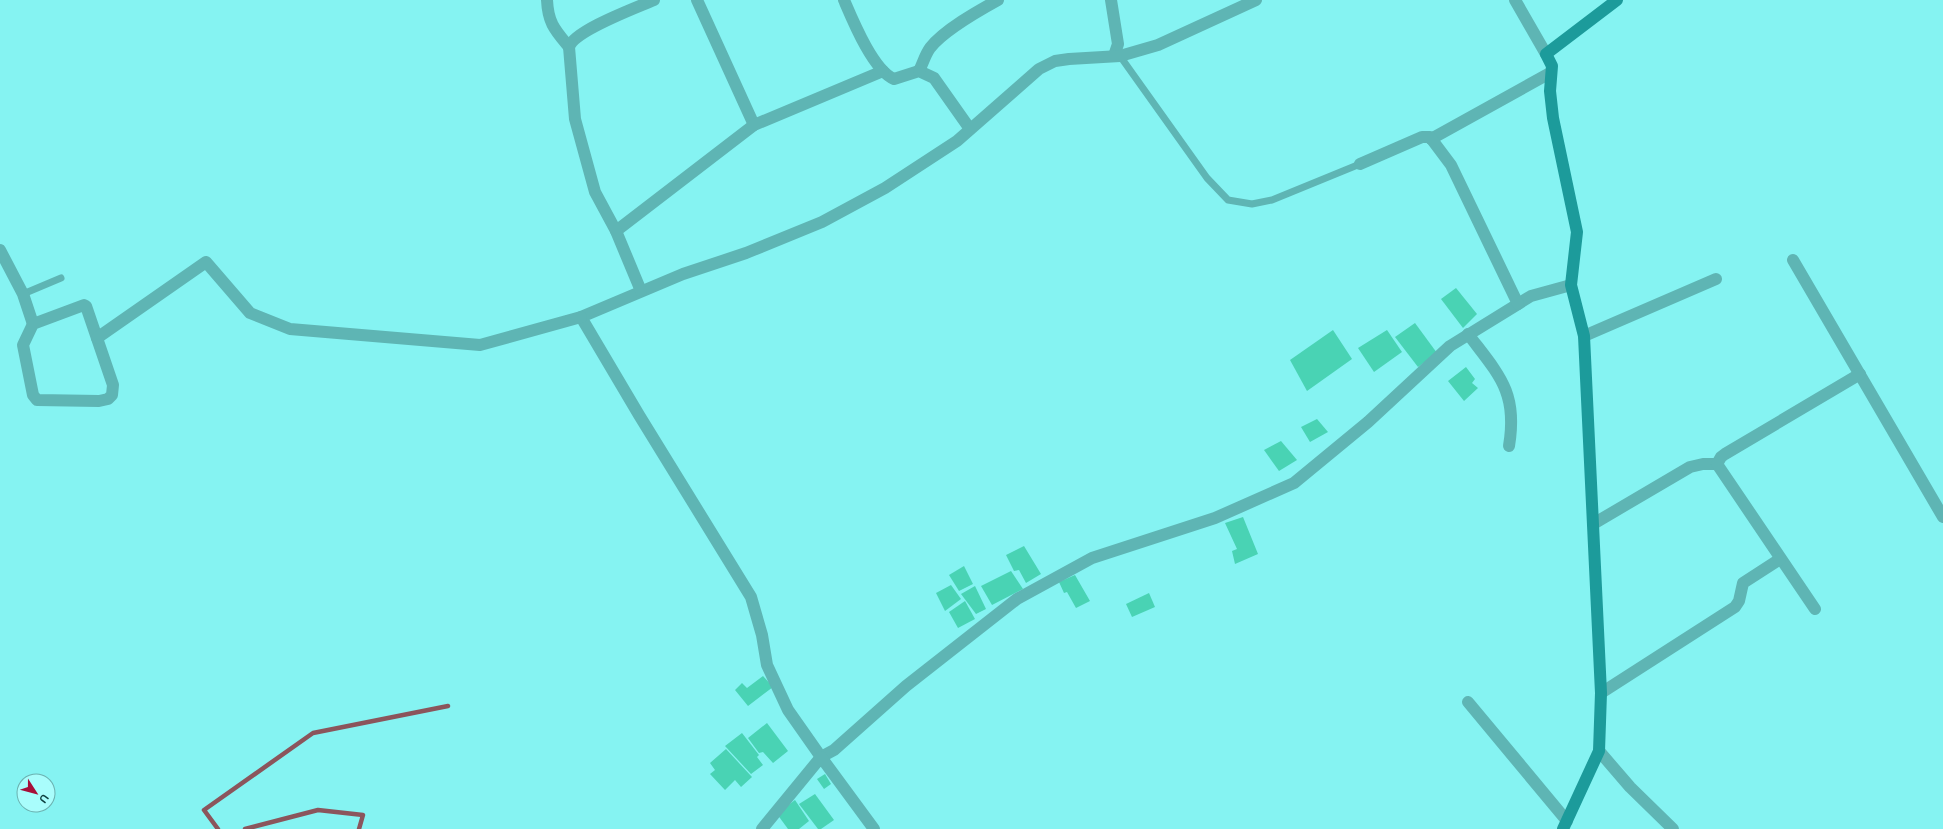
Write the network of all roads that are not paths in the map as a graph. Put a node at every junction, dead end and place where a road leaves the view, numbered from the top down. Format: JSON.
{"nodes":[{"id":1,"x":547,"y":0,"type":"edge"},
{"id":2,"x":654,"y":0,"type":"edge"},
{"id":3,"x":696,"y":0,"type":"edge"},
{"id":4,"x":844,"y":0,"type":"edge"},
{"id":5,"x":998,"y":0,"type":"edge"},
{"id":6,"x":1111,"y":0,"type":"edge"},
{"id":7,"x":1256,"y":0,"type":"edge"},
{"id":8,"x":1515,"y":0,"type":"edge"},
{"id":9,"x":1616,"y":0,"type":"edge"},
{"id":10,"x":569,"y":46,"type":"junction"},
{"id":11,"x":1546,"y":54,"type":"junction"},
{"id":12,"x":1117,"y":56,"type":"junction"},
{"id":13,"x":883,"y":71,"type":"junction"},
{"id":14,"x":919,"y":71,"type":"junction"},
{"id":15,"x":1550,"y":73,"type":"junction"},
{"id":16,"x":754,"y":125,"type":"junction"},
{"id":17,"x":970,"y":129,"type":"junction"},
{"id":18,"x":1431,"y":139,"type":"junction"},
{"id":19,"x":1360,"y":164,"type":"joint"},
{"id":20,"x":616,"y":231,"type":"junction"},
{"id":21,"x":0,"y":250,"type":"edge"},
{"id":22,"x":1793,"y":260,"type":"dead end"},
{"id":23,"x":61,"y":278,"type":"dead end"},
{"id":24,"x":1716,"y":279,"type":"dead end"},
{"id":25,"x":1571,"y":285,"type":"junction"},
{"id":26,"x":641,"y":291,"type":"junction"},
{"id":27,"x":23,"y":294,"type":"junction"},
{"id":28,"x":1518,"y":304,"type":"junction"},
{"id":29,"x":581,"y":317,"type":"junction"},
{"id":30,"x":33,"y":324,"type":"junction"},
{"id":31,"x":1468,"y":334,"type":"junction"},
{"id":32,"x":1584,"y":336,"type":"junction"},
{"id":33,"x":97,"y":338,"type":"junction"},
{"id":34,"x":1860,"y":374,"type":"junction"},
{"id":35,"x":1509,"y":446,"type":"dead end"},
{"id":36,"x":1717,"y":464,"type":"junction"},
{"id":37,"x":1943,"y":517,"type":"edge"},
{"id":38,"x":1593,"y":524,"type":"junction"},
{"id":39,"x":1780,"y":559,"type":"junction"},
{"id":40,"x":1815,"y":609,"type":"dead end"},
{"id":41,"x":1601,"y":693,"type":"junction"},
{"id":42,"x":1468,"y":702,"type":"dead end"},
{"id":43,"x":1599,"y":751,"type":"junction"},
{"id":44,"x":821,"y":757,"type":"junction"},
{"id":45,"x":1565,"y":825,"type":"edge"},
{"id":46,"x":762,"y":829,"type":"edge"},
{"id":47,"x":874,"y":829,"type":"edge"},
{"id":48,"x":1673,"y":829,"type":"edge"}],
"edges":[{"from":1,"to":10,"type":"street"},
{"from":2,"to":10,"type":"street"},
{"from":3,"to":16,"type":"street"},
{"from":4,"to":13,"type":"street"},
{"from":5,"to":14,"type":"street"},
{"from":6,"to":12,"type":"street"},
{"from":7,"to":12,"type":"street"},
{"from":8,"to":11,"type":"street"},
{"from":9,"to":11,"type":"street"},
{"from":10,"to":20,"type":"street"},
{"from":11,"to":15,"type":"street"},
{"from":12,"to":17,"type":"street"},
{"from":12,"to":19,"type":"lane"},
{"from":13,"to":14,"type":"street"},
{"from":13,"to":16,"type":"street"},
{"from":14,"to":17,"type":"street"},
{"from":15,"to":18,"type":"street"},
{"from":15,"to":25,"type":"street"},
{"from":16,"to":20,"type":"street"},
{"from":17,"to":26,"type":"street"},
{"from":18,"to":19,"type":"street"},
{"from":18,"to":28,"type":"street"},
{"from":20,"to":26,"type":"street"},
{"from":21,"to":27,"type":"street"},
{"from":22,"to":34,"type":"street"},
{"from":23,"to":27,"type":"lane"},
{"from":24,"to":32,"type":"street"},
{"from":25,"to":28,"type":"street"},
{"from":25,"to":32,"type":"street"},
{"from":26,"to":29,"type":"street"},
{"from":27,"to":30,"type":"street"},
{"from":28,"to":31,"type":"street"},
{"from":29,"to":33,"type":"street"},
{"from":29,"to":44,"type":"street"},
{"from":30,"to":33,"type":"street"},
{"from":30,"to":33,"type":"street"},
{"from":31,"to":35,"type":"street"},
{"from":31,"to":44,"type":"street"},
{"from":32,"to":38,"type":"street"},
{"from":34,"to":36,"type":"street"},
{"from":34,"to":37,"type":"street"},
{"from":36,"to":38,"type":"street"},
{"from":36,"to":39,"type":"street"},
{"from":38,"to":41,"type":"street"},
{"from":39,"to":40,"type":"street"},
{"from":39,"to":41,"type":"street"},
{"from":41,"to":43,"type":"street"},
{"from":42,"to":45,"type":"street"},
{"from":43,"to":45,"type":"street"},
{"from":43,"to":48,"type":"street"},
{"from":44,"to":46,"type":"street"},
{"from":44,"to":47,"type":"street"}]}
